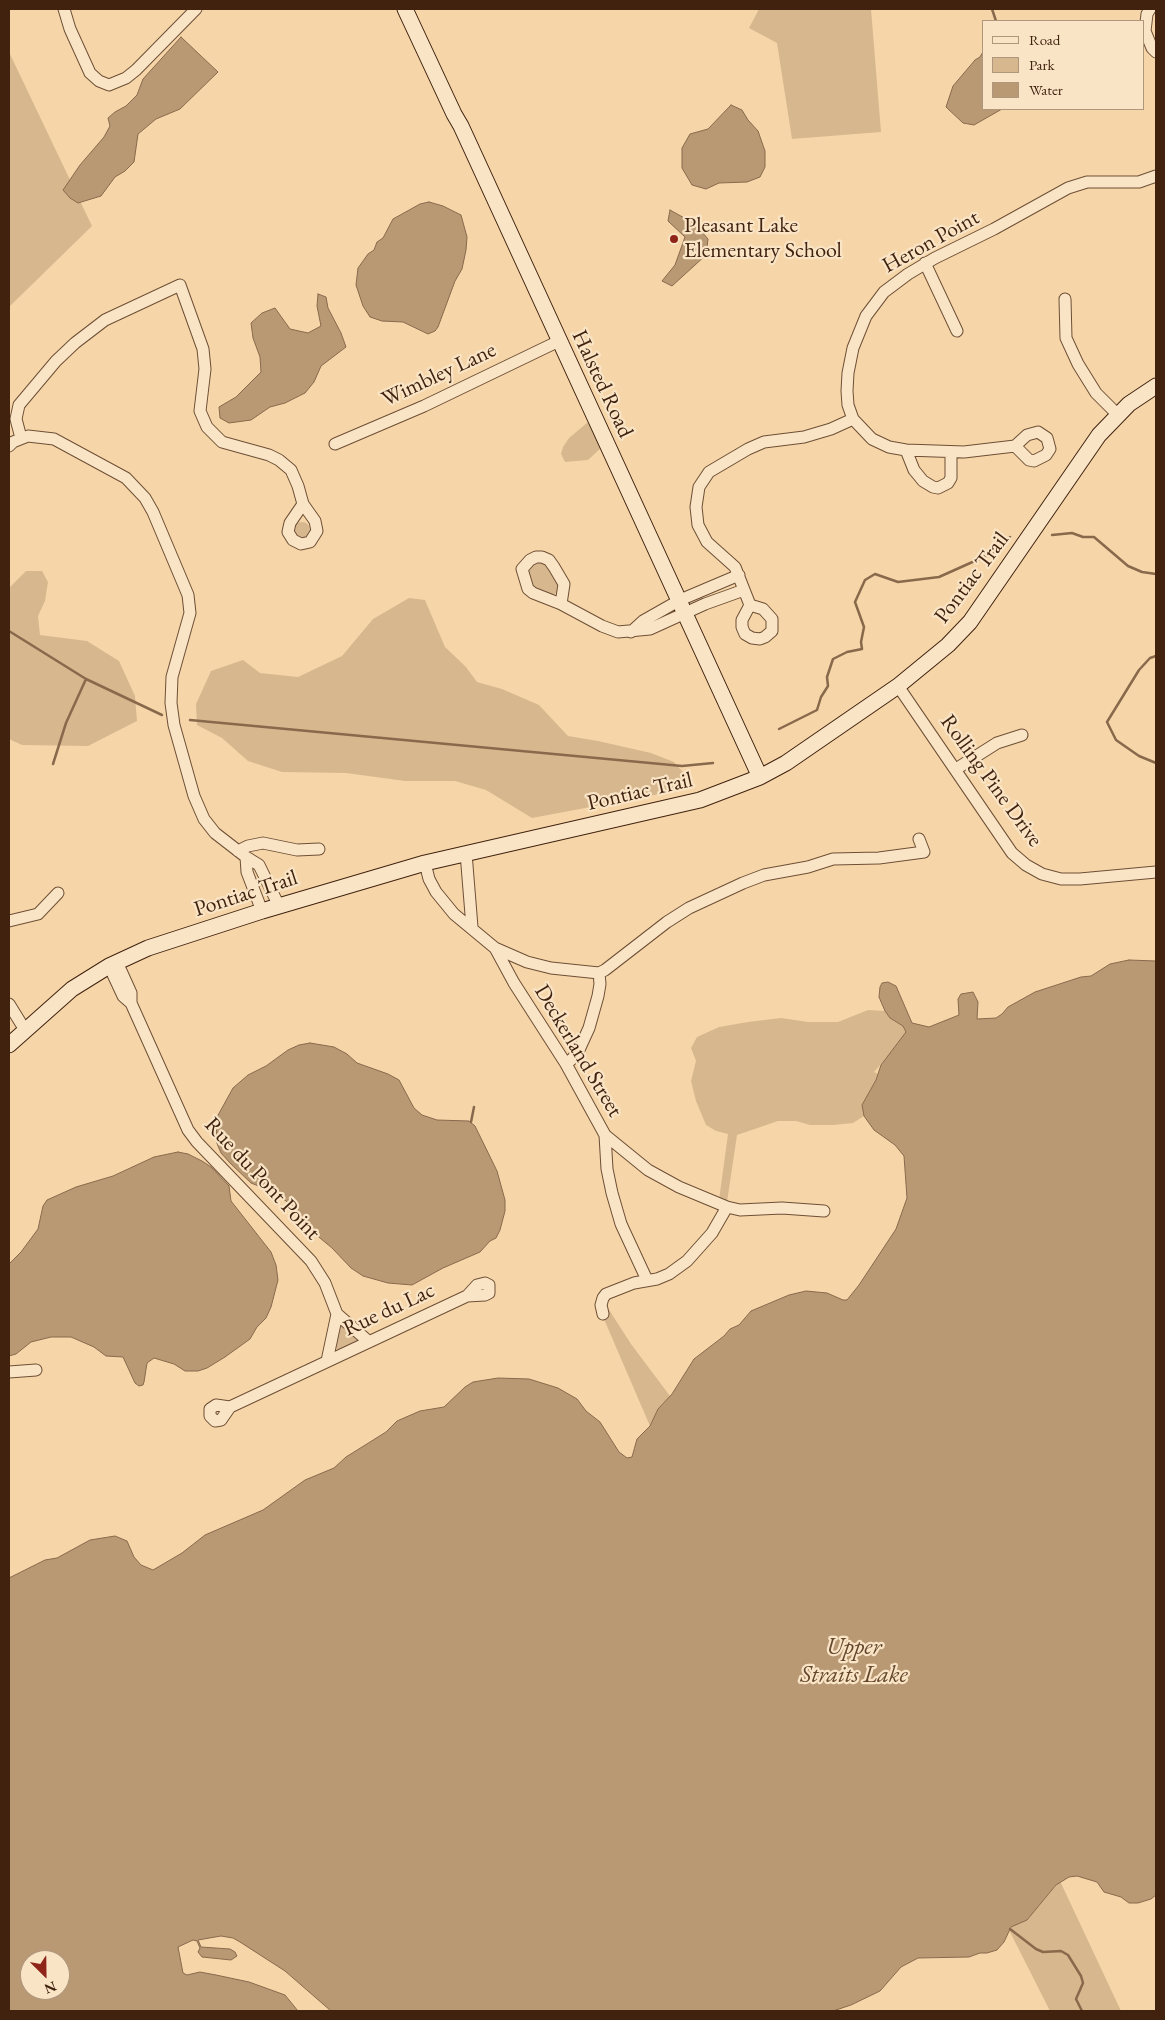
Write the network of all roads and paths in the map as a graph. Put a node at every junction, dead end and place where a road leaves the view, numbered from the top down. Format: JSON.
{"nodes":[{"id":1,"x":64,"y":9,"type":"edge"},
{"id":2,"x":196,"y":9,"type":"edge"},
{"id":3,"x":405,"y":9,"type":"edge"},
{"id":4,"x":1150,"y":9,"type":"edge"},
{"id":5,"x":1156,"y":52,"type":"edge"},
{"id":6,"x":1156,"y":176,"type":"edge"},
{"id":7,"x":925,"y":263,"type":"junction"},
{"id":8,"x":1065,"y":299,"type":"dead end"},
{"id":9,"x":957,"y":331,"type":"dead end"},
{"id":10,"x":559,"y":341,"type":"junction"},
{"id":11,"x":1156,"y":386,"type":"edge"},
{"id":12,"x":1118,"y":415,"type":"junction"},
{"id":13,"x":853,"y":419,"type":"junction"},
{"id":14,"x":21,"y":438,"type":"junction"},
{"id":15,"x":336,"y":444,"type":"dead end"},
{"id":16,"x":9,"y":446,"type":"edge"},
{"id":17,"x":1016,"y":446,"type":"dead end"},
{"id":18,"x":906,"y":450,"type":"junction"},
{"id":19,"x":951,"y":452,"type":"junction"},
{"id":20,"x":303,"y":504,"type":"dead end"},
{"id":21,"x":739,"y":575,"type":"junction"},
{"id":22,"x":744,"y":590,"type":"junction"},
{"id":23,"x":561,"y":604,"type":"dead end"},
{"id":24,"x":750,"y":605,"type":"dead end"},
{"id":25,"x":683,"y":607,"type":"junction"},
{"id":26,"x":898,"y":686,"type":"junction"},
{"id":27,"x":1022,"y":735,"type":"dead end"},
{"id":28,"x":956,"y":769,"type":"junction"},
{"id":29,"x":760,"y":777,"type":"junction"},
{"id":30,"x":919,"y":839,"type":"dead end"},
{"id":31,"x":318,"y":849,"type":"dead end"},
{"id":32,"x":466,"y":853,"type":"junction"},
{"id":33,"x":242,"y":854,"type":"junction"},
{"id":34,"x":426,"y":863,"type":"junction"},
{"id":35,"x":1156,"y":872,"type":"edge"},
{"id":36,"x":58,"y":893,"type":"dead end"},
{"id":37,"x":279,"y":906,"type":"junction"},
{"id":38,"x":262,"y":911,"type":"junction"},
{"id":39,"x":9,"y":921,"type":"edge"},
{"id":40,"x":472,"y":927,"type":"junction"},
{"id":41,"x":495,"y":948,"type":"junction"},
{"id":42,"x":113,"y":964,"type":"junction"},
{"id":43,"x":599,"y":973,"type":"junction"},
{"id":44,"x":9,"y":1004,"type":"edge"},
{"id":45,"x":24,"y":1030,"type":"junction"},
{"id":46,"x":10,"y":1041,"type":"edge"},
{"id":47,"x":566,"y":1064,"type":"junction"},
{"id":48,"x":605,"y":1134,"type":"junction"},
{"id":49,"x":727,"y":1207,"type":"junction"},
{"id":50,"x":824,"y":1210,"type":"dead end"},
{"id":51,"x":647,"y":1280,"type":"junction"},
{"id":52,"x":467,"y":1296,"type":"dead end"},
{"id":53,"x":337,"y":1314,"type":"junction"},
{"id":54,"x":603,"y":1314,"type":"dead end"},
{"id":55,"x":368,"y":1341,"type":"junction"},
{"id":56,"x":328,"y":1361,"type":"junction"},
{"id":57,"x":36,"y":1370,"type":"dead end"},
{"id":58,"x":9,"y":1372,"type":"edge"},
{"id":59,"x":230,"y":1407,"type":"dead end"}],
"edges":[{"from":1,"to":2,"type":"street"},
{"from":3,"to":10,"type":"main road","name":"Halsted Road"},
{"from":4,"to":5,"type":"street"},
{"from":6,"to":7,"type":"street","name":"Heron Point"},
{"from":7,"to":9,"type":"street"},
{"from":7,"to":13,"type":"street","name":"Heron Point"},
{"from":8,"to":12,"type":"street"},
{"from":10,"to":15,"type":"street","name":"Wimbley Lane"},
{"from":10,"to":25,"type":"main road","name":"Halsted Road"},
{"from":11,"to":12,"type":"main road","name":"Pontiac Trail"},
{"from":12,"to":26,"type":"main road","name":"Pontiac Trail"},
{"from":13,"to":18,"type":"street"},
{"from":13,"to":21,"type":"street"},
{"from":14,"to":16,"type":"street"},
{"from":14,"to":20,"type":"street"},
{"from":14,"to":33,"type":"street"},
{"from":17,"to":19,"type":"street"},
{"from":18,"to":19,"type":"street"},
{"from":18,"to":19,"type":"street"},
{"from":21,"to":22,"type":"street"},
{"from":21,"to":25,"type":"street"},
{"from":22,"to":24,"type":"street"},
{"from":22,"to":25,"type":"street"},
{"from":23,"to":25,"type":"street"},
{"from":25,"to":29,"type":"main road","name":"Halsted Road"},
{"from":26,"to":28,"type":"street","name":"Rolling Pine Drive"},
{"from":26,"to":29,"type":"main road","name":"Pontiac Trail"},
{"from":27,"to":28,"type":"street"},
{"from":28,"to":35,"type":"street","name":"Rolling Pine Drive"},
{"from":29,"to":32,"type":"main road","name":"Pontiac Trail"},
{"from":30,"to":43,"type":"street"},
{"from":31,"to":33,"type":"street"},
{"from":32,"to":34,"type":"main road","name":"Pontiac Trail"},
{"from":32,"to":40,"type":"street"},
{"from":33,"to":37,"type":"street"},
{"from":33,"to":38,"type":"street"},
{"from":34,"to":37,"type":"main road","name":"Pontiac Trail"},
{"from":34,"to":40,"type":"street","name":"Deckerland Street"},
{"from":36,"to":39,"type":"street"},
{"from":37,"to":38,"type":"main road","name":"Pontiac Trail"},
{"from":38,"to":42,"type":"main road","name":"Pontiac Trail"},
{"from":40,"to":41,"type":"street","name":"Deckerland Street"},
{"from":41,"to":43,"type":"street"},
{"from":41,"to":47,"type":"street","name":"Deckerland Street"},
{"from":42,"to":45,"type":"main road","name":"Pontiac Trail"},
{"from":42,"to":53,"type":"street","name":"Rue du Pont Point"},
{"from":43,"to":47,"type":"street"},
{"from":44,"to":45,"type":"street"},
{"from":45,"to":46,"type":"main road","name":"Pontiac Trail"},
{"from":47,"to":48,"type":"street","name":"Deckerland Street"},
{"from":48,"to":49,"type":"street"},
{"from":48,"to":51,"type":"street","name":"Deckerland Street"},
{"from":49,"to":50,"type":"street"},
{"from":49,"to":51,"type":"street"},
{"from":51,"to":54,"type":"street"},
{"from":52,"to":55,"type":"street","name":"Rue du Lac"},
{"from":53,"to":55,"type":"street","name":"Rue du Pont Point"},
{"from":53,"to":56,"type":"street","name":"Rue du Lac"},
{"from":55,"to":56,"type":"street","name":"Rue du Lac"},
{"from":56,"to":59,"type":"street","name":"Rue du Lac"},
{"from":57,"to":58,"type":"street"}]}
